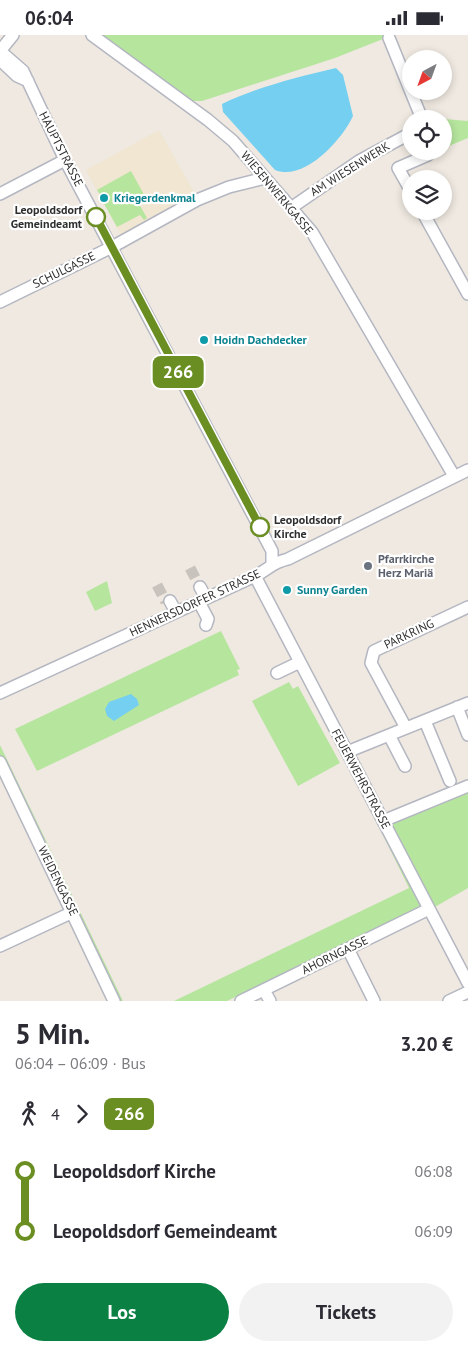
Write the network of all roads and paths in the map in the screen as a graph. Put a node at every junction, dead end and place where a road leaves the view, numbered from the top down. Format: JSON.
{"nodes":[{"id":1,"x":13,"y":35,"type":"edge"},
{"id":2,"x":92,"y":35,"type":"edge"},
{"id":3,"x":389,"y":38,"type":"dead end"},
{"id":4,"x":0,"y":51,"type":"edge"},
{"id":5,"x":0,"y":60,"type":"edge"},
{"id":6,"x":28,"y":81,"type":"junction"},
{"id":7,"x":418,"y":110,"type":"edge"},
{"id":8,"x":402,"y":138,"type":"edge"},
{"id":9,"x":65,"y":159,"type":"junction"},
{"id":10,"x":416,"y":160,"type":"edge"},
{"id":11,"x":402,"y":175,"type":"edge"},
{"id":12,"x":265,"y":178,"type":"junction"},
{"id":13,"x":0,"y":194,"type":"edge"},
{"id":14,"x":291,"y":208,"type":"junction"},
{"id":15,"x":427,"y":220,"type":"edge"},
{"id":16,"x":112,"y":247,"type":"junction"},
{"id":17,"x":468,"y":294,"type":"edge"},
{"id":18,"x":0,"y":302,"type":"edge"},
{"id":19,"x":468,"y":470,"type":"edge"},
{"id":20,"x":454,"y":476,"type":"junction"},
{"id":21,"x":272,"y":563,"type":"junction"},
{"id":22,"x":254,"y":576,"type":"junction"},
{"id":23,"x":200,"y":587,"type":"tunnel mouth"},
{"id":24,"x":202,"y":600,"type":"junction"},
{"id":25,"x":168,"y":601,"type":"tunnel mouth"},
{"id":26,"x":468,"y":607,"type":"edge"},
{"id":27,"x":174,"y":613,"type":"junction"},
{"id":28,"x":206,"y":625,"type":"dead end"},
{"id":29,"x":300,"y":662,"type":"junction"},
{"id":30,"x":277,"y":673,"type":"dead end"},
{"id":31,"x":0,"y":693,"type":"edge"},
{"id":32,"x":468,"y":703,"type":"edge"},
{"id":33,"x":456,"y":707,"type":"junction"},
{"id":34,"x":425,"y":721,"type":"junction"},
{"id":35,"x":406,"y":729,"type":"junction"},
{"id":36,"x":389,"y":735,"type":"junction"},
{"id":37,"x":468,"y":735,"type":"edge"},
{"id":38,"x":347,"y":752,"type":"junction"},
{"id":39,"x":0,"y":762,"type":"edge"},
{"id":40,"x":406,"y":766,"type":"dead end"},
{"id":41,"x":450,"y":781,"type":"dead end"},
{"id":42,"x":468,"y":787,"type":"edge"},
{"id":43,"x":383,"y":821,"type":"junction"},
{"id":44,"x":429,"y":909,"type":"junction"},
{"id":45,"x":73,"y":912,"type":"junction"},
{"id":46,"x":0,"y":946,"type":"edge"},
{"id":47,"x":348,"y":949,"type":"junction"},
{"id":48,"x":468,"y":983,"type":"edge"},
{"id":49,"x":264,"y":989,"type":"junction"},
{"id":50,"x":468,"y":992,"type":"edge"},
{"id":51,"x":114,"y":1001,"type":"edge"},
{"id":52,"x":240,"y":1001,"type":"edge"},
{"id":53,"x":270,"y":1001,"type":"edge"},
{"id":54,"x":374,"y":1001,"type":"edge"},
{"id":55,"x":449,"y":1001,"type":"edge"}],
"edges":[{"from":1,"to":4,"type":"street"},
{"from":2,"to":12,"type":"street","name":"WIESENWERKGASSE"},
{"from":3,"to":7,"type":"street"},
{"from":4,"to":6,"type":"street","name":"HAUPTSTRASSE"},
{"from":5,"to":6,"type":"street"},
{"from":6,"to":9,"type":"street","name":"HAUPTSTRASSE"},
{"from":8,"to":14,"type":"street","name":"AM WIESENWERK"},
{"from":9,"to":13,"type":"street"},
{"from":9,"to":16,"type":"street","name":"HAUPTSTRASSE"},
{"from":10,"to":11,"type":"street"},
{"from":12,"to":14,"type":"street","name":"WIESENWERKGASSE"},
{"from":12,"to":16,"type":"street","name":"SCHULGASSE"},
{"from":14,"to":20,"type":"street","name":"WIESENWERKGASSE"},
{"from":15,"to":17,"type":"street"},
{"from":16,"to":18,"type":"street","name":"SCHULGASSE"},
{"from":16,"to":21,"type":"street","name":"HAUPTSTRASSE"},
{"from":19,"to":20,"type":"street","name":"HENNERSDORFER STRASSE"},
{"from":20,"to":21,"type":"street","name":"HENNERSDORFER STRASSE"},
{"from":21,"to":22,"type":"street","name":"HENNERSDORFER STRASSE"},
{"from":22,"to":24,"type":"street","name":"HENNERSDORFER STRASSE"},
{"from":22,"to":29,"type":"street","name":"FEUERWEHRSTRASSE"},
{"from":23,"to":24,"type":"street"},
{"from":24,"to":27,"type":"street","name":"HENNERSDORFER STRASSE"},
{"from":24,"to":28,"type":"street"},
{"from":25,"to":27,"type":"street"},
{"from":26,"to":35,"type":"street","name":"PARKRING"},
{"from":27,"to":31,"type":"street","name":"HENNERSDORFER STRASSE"},
{"from":29,"to":30,"type":"street"},
{"from":29,"to":38,"type":"street","name":"FEUERWEHRSTRASSE"},
{"from":32,"to":33,"type":"street"},
{"from":33,"to":34,"type":"street"},
{"from":33,"to":37,"type":"street"},
{"from":34,"to":35,"type":"street"},
{"from":34,"to":41,"type":"street"},
{"from":35,"to":36,"type":"street"},
{"from":36,"to":38,"type":"street"},
{"from":36,"to":40,"type":"street"},
{"from":38,"to":43,"type":"street","name":"FEUERWEHRSTRASSE"},
{"from":39,"to":45,"type":"street","name":"WEIDENGASSE"},
{"from":42,"to":43,"type":"street"},
{"from":43,"to":44,"type":"street","name":"FEUERWEHRSTRASSE"},
{"from":44,"to":47,"type":"street","name":"AHORNGASSE"},
{"from":44,"to":48,"type":"street","name":"FEUERWEHRSTRASSE"},
{"from":45,"to":46,"type":"street"},
{"from":45,"to":51,"type":"street","name":"WEIDENGASSE"},
{"from":47,"to":49,"type":"street","name":"AHORNGASSE"},
{"from":47,"to":54,"type":"street"},
{"from":49,"to":52,"type":"street","name":"AHORNGASSE"},
{"from":49,"to":53,"type":"street"},
{"from":50,"to":55,"type":"street"}]}
